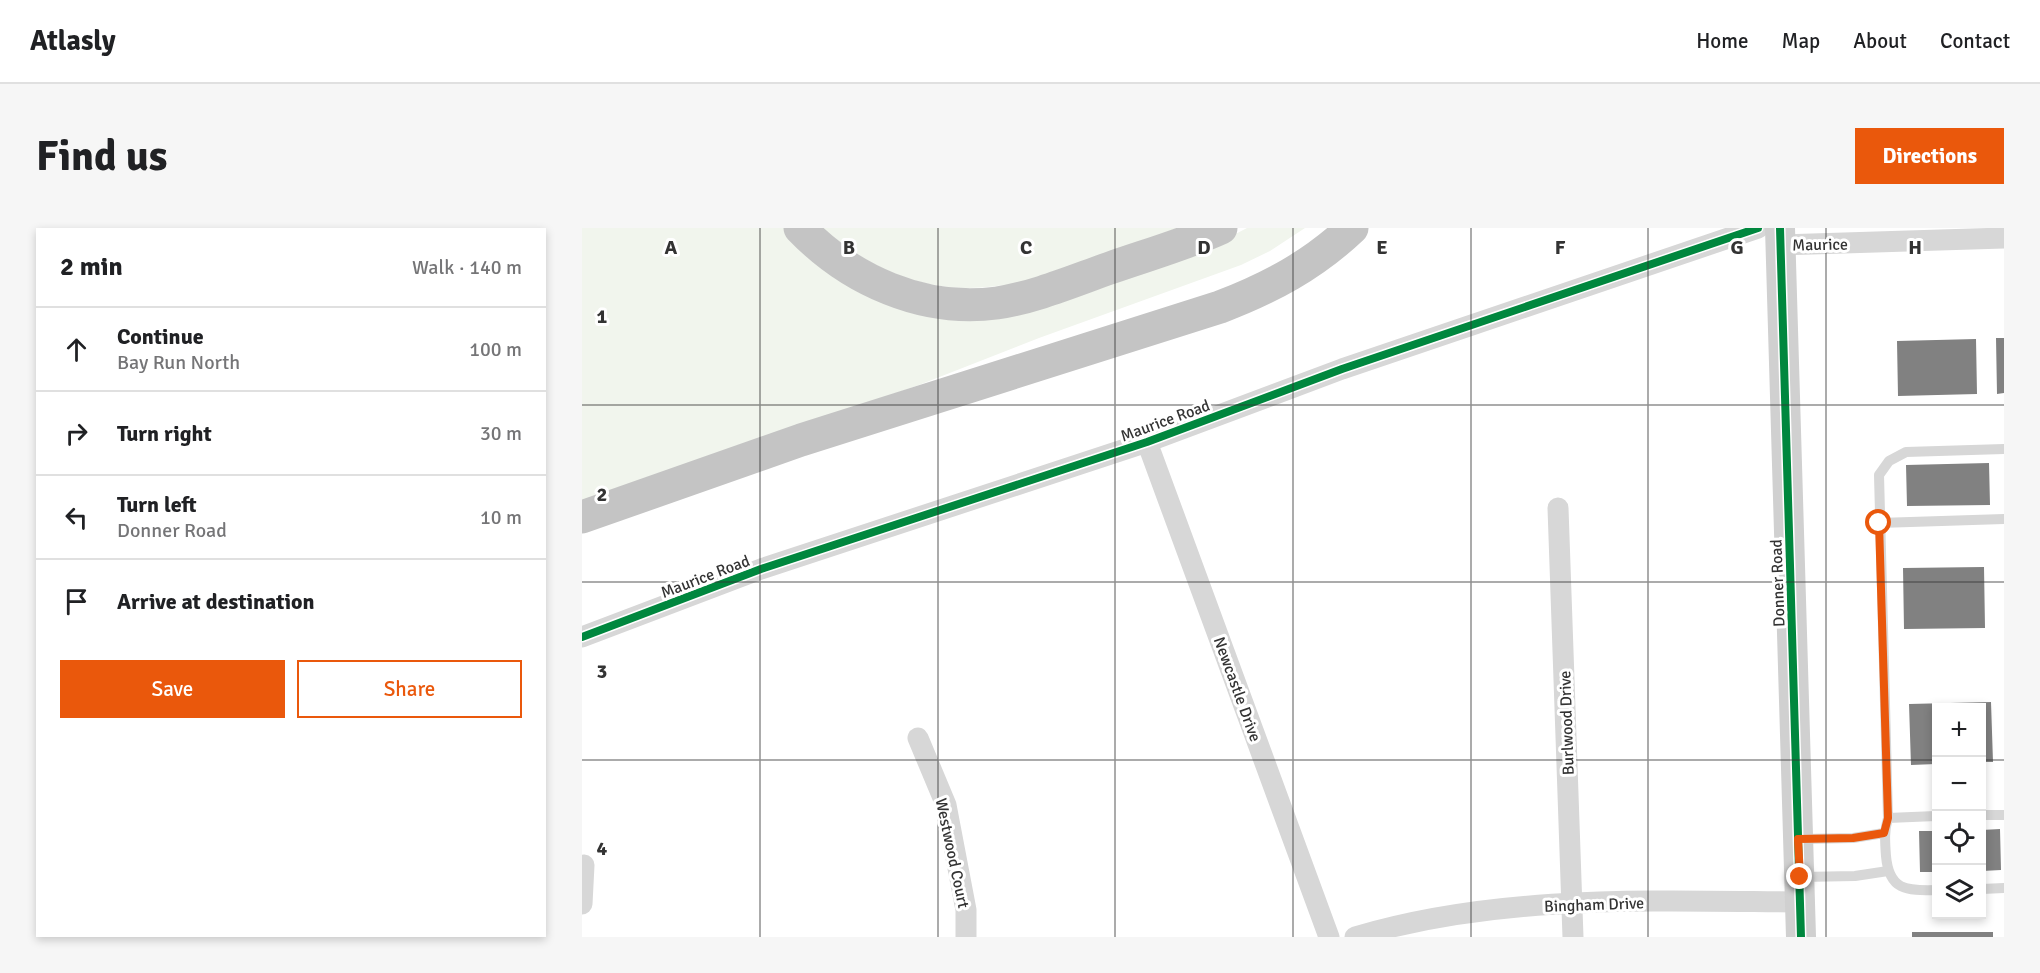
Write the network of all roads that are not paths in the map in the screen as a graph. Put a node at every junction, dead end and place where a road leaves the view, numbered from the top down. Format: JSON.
{"nodes":[{"id":1,"x":800,"y":228,"type":"edge"},
{"id":2,"x":1221,"y":228,"type":"edge"},
{"id":3,"x":1352,"y":228,"type":"edge"},
{"id":4,"x":1772,"y":234,"type":"edge"},
{"id":5,"x":2004,"y":238,"type":"edge"},
{"id":6,"x":1147,"y":441,"type":"junction"},
{"id":7,"x":2004,"y":449,"type":"edge"},
{"id":8,"x":1558,"y":508,"type":"dead end"},
{"id":9,"x":582,"y":517,"type":"edge"},
{"id":10,"x":2004,"y":519,"type":"edge"},
{"id":11,"x":1879,"y":523,"type":"junction"},
{"id":12,"x":582,"y":637,"type":"edge"},
{"id":13,"x":918,"y":738,"type":"dead end"},
{"id":14,"x":2004,"y":814,"type":"edge"},
{"id":15,"x":1986,"y":815,"type":"edge"},
{"id":16,"x":1932,"y":816,"type":"edge"},
{"id":17,"x":1888,"y":818,"type":"junction"},
{"id":18,"x":1884,"y":833,"type":"junction"},
{"id":19,"x":1798,"y":839,"type":"junction"},
{"id":20,"x":584,"y":865,"type":"dead end"},
{"id":21,"x":1888,"y":871,"type":"junction"},
{"id":22,"x":2004,"y":888,"type":"edge"},
{"id":23,"x":1986,"y":889,"type":"edge"},
{"id":24,"x":1800,"y":890,"type":"junction"},
{"id":25,"x":1932,"y":890,"type":"edge"},
{"id":26,"x":1573,"y":901,"type":"junction"},
{"id":27,"x":582,"y":904,"type":"edge"},
{"id":28,"x":966,"y":937,"type":"edge"},
{"id":29,"x":1329,"y":937,"type":"edge"},
{"id":30,"x":1355,"y":937,"type":"edge"},
{"id":31,"x":1573,"y":937,"type":"edge"},
{"id":32,"x":1801,"y":937,"type":"edge"}],
"edges":[{"from":1,"to":2,"type":"highway"},
{"from":3,"to":9,"type":"highway"},
{"from":4,"to":5,"type":"street","name":"Maurice"},
{"from":4,"to":6,"type":"street","name":"Maurice Road"},
{"from":4,"to":19,"type":"street","name":"Donner Road"},
{"from":6,"to":12,"type":"street","name":"Maurice Road"},
{"from":6,"to":29,"type":"street","name":"Newcastle Drive"},
{"from":7,"to":11,"type":"lane"},
{"from":8,"to":26,"type":"street","name":"Burlwood Drive"},
{"from":10,"to":11,"type":"lane"},
{"from":11,"to":17,"type":"lane"},
{"from":13,"to":28,"type":"street","name":"Westwood Court"},
{"from":14,"to":15,"type":"lane"},
{"from":16,"to":17,"type":"lane"},
{"from":17,"to":18,"type":"lane"},
{"from":18,"to":19,"type":"lane"},
{"from":18,"to":21,"type":"lane"},
{"from":19,"to":24,"type":"street","name":"Donner Road"},
{"from":20,"to":27,"type":"street"},
{"from":21,"to":24,"type":"lane"},
{"from":21,"to":25,"type":"lane"},
{"from":22,"to":23,"type":"lane"},
{"from":24,"to":26,"type":"street","name":"Bingham Drive"},
{"from":24,"to":32,"type":"street","name":"Donner Road"},
{"from":26,"to":30,"type":"street","name":"Bingham Drive"},
{"from":26,"to":31,"type":"street","name":"Burlwood Drive"}]}
